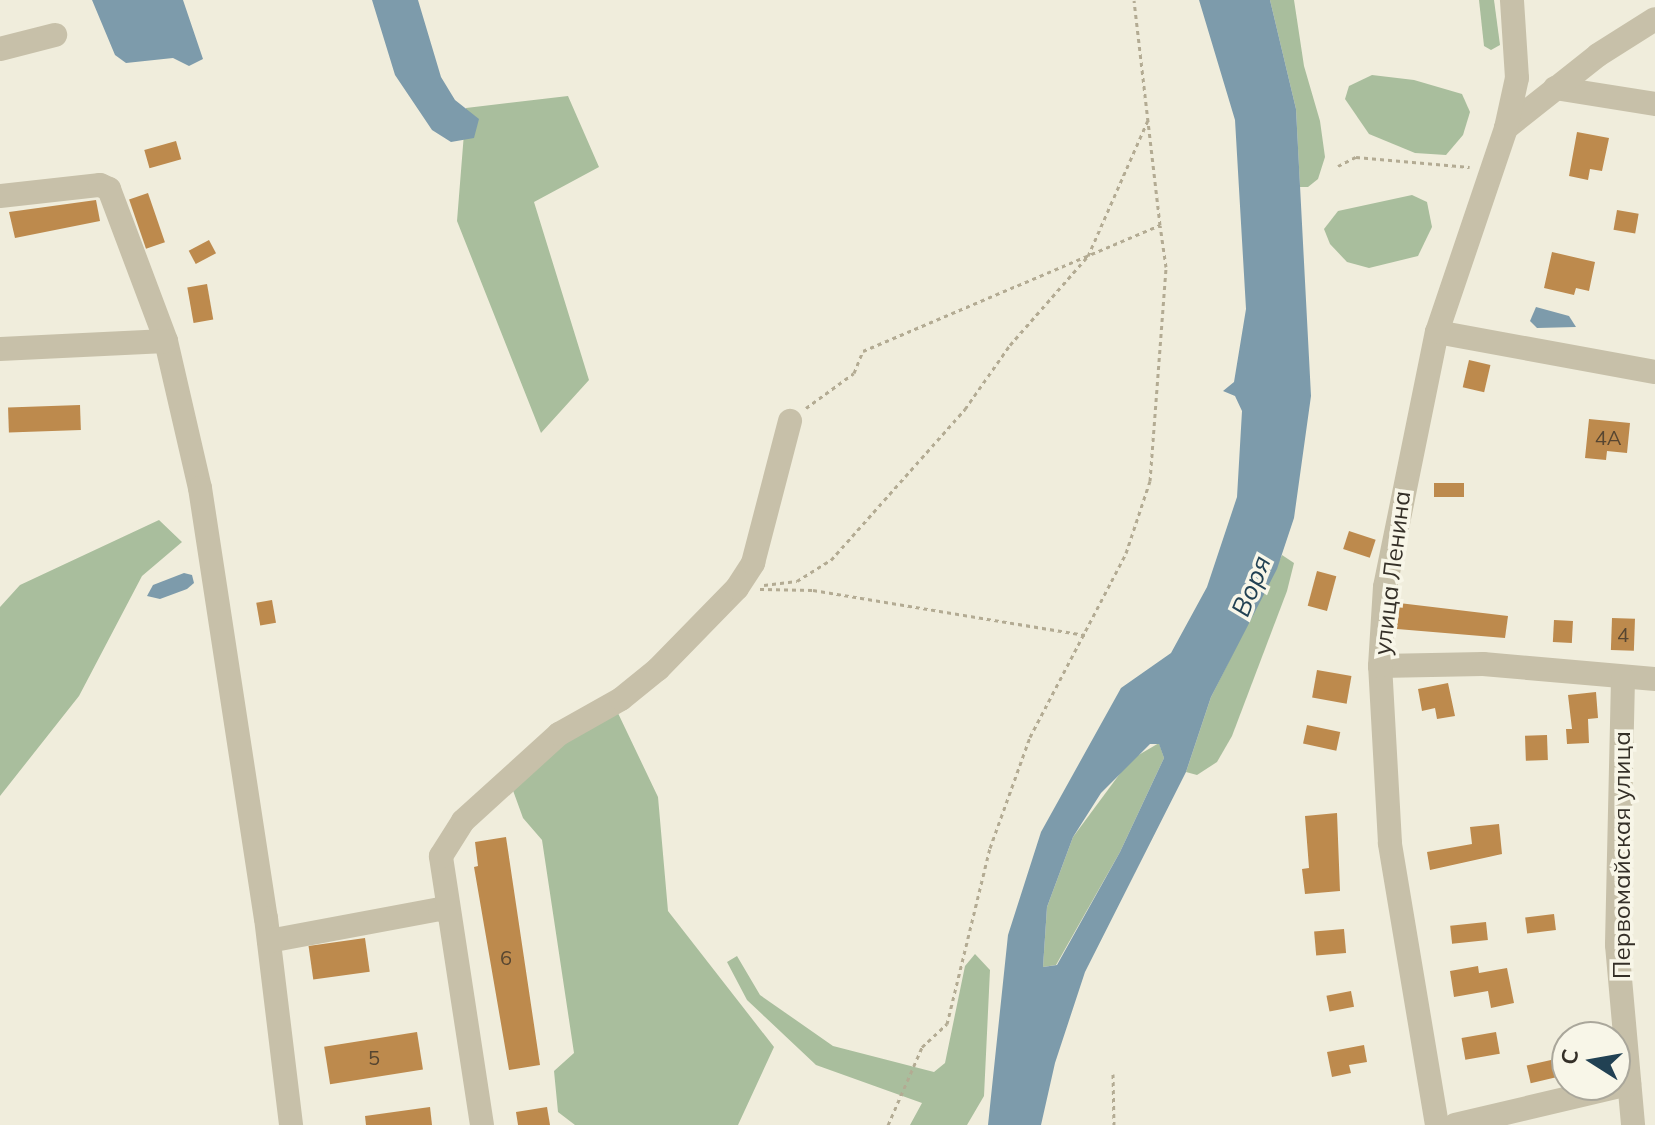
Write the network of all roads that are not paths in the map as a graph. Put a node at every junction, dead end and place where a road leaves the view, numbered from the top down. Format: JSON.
{"nodes":[{"id":1,"x":1512,"y":0,"type":"edge"},
{"id":2,"x":1655,"y":19,"type":"edge"},
{"id":3,"x":55,"y":35,"type":"dead end"},
{"id":4,"x":0,"y":49,"type":"edge"},
{"id":5,"x":1555,"y":88,"type":"junction"},
{"id":6,"x":1655,"y":104,"type":"edge"},
{"id":7,"x":1506,"y":128,"type":"junction"},
{"id":8,"x":0,"y":196,"type":"edge"},
{"id":9,"x":1437,"y":332,"type":"junction"},
{"id":10,"x":166,"y":341,"type":"junction"},
{"id":11,"x":0,"y":349,"type":"edge"},
{"id":12,"x":1655,"y":372,"type":"edge"},
{"id":13,"x":790,"y":421,"type":"road end"},
{"id":14,"x":1380,"y":666,"type":"junction"},
{"id":15,"x":1623,"y":679,"type":"junction"},
{"id":16,"x":1655,"y":679,"type":"edge"},
{"id":17,"x":447,"y":912,"type":"junction"},
{"id":18,"x":269,"y":941,"type":"junction"},
{"id":19,"x":1624,"y":1021,"type":"edge"},
{"id":20,"x":1557,"y":1101,"type":"edge"},
{"id":21,"x":1631,"y":1101,"type":"edge"},
{"id":22,"x":291,"y":1125,"type":"edge"},
{"id":23,"x":482,"y":1125,"type":"edge"},
{"id":24,"x":1437,"y":1125,"type":"edge"},
{"id":25,"x":1455,"y":1125,"type":"edge"},
{"id":26,"x":1633,"y":1125,"type":"edge"}],
"edges":[{"from":1,"to":7,"type":"street","name":"улица Ленина"},
{"from":2,"to":5,"type":"street"},
{"from":3,"to":4,"type":"street"},
{"from":5,"to":6,"type":"street"},
{"from":5,"to":7,"type":"street"},
{"from":7,"to":9,"type":"street","name":"улица Ленина"},
{"from":8,"to":10,"type":"street"},
{"from":9,"to":12,"type":"street"},
{"from":9,"to":14,"type":"street","name":"улица Ленина"},
{"from":10,"to":11,"type":"street"},
{"from":10,"to":18,"type":"street"},
{"from":13,"to":17,"type":"street"},
{"from":14,"to":15,"type":"street"},
{"from":14,"to":24,"type":"street","name":"улица Ленина"},
{"from":15,"to":16,"type":"street"},
{"from":15,"to":19,"type":"street","name":"Первомайская улица"},
{"from":17,"to":18,"type":"street"},
{"from":17,"to":23,"type":"street"},
{"from":18,"to":22,"type":"street"},
{"from":20,"to":25,"type":"street"},
{"from":21,"to":26,"type":"street","name":"Первомайская улица"}]}
